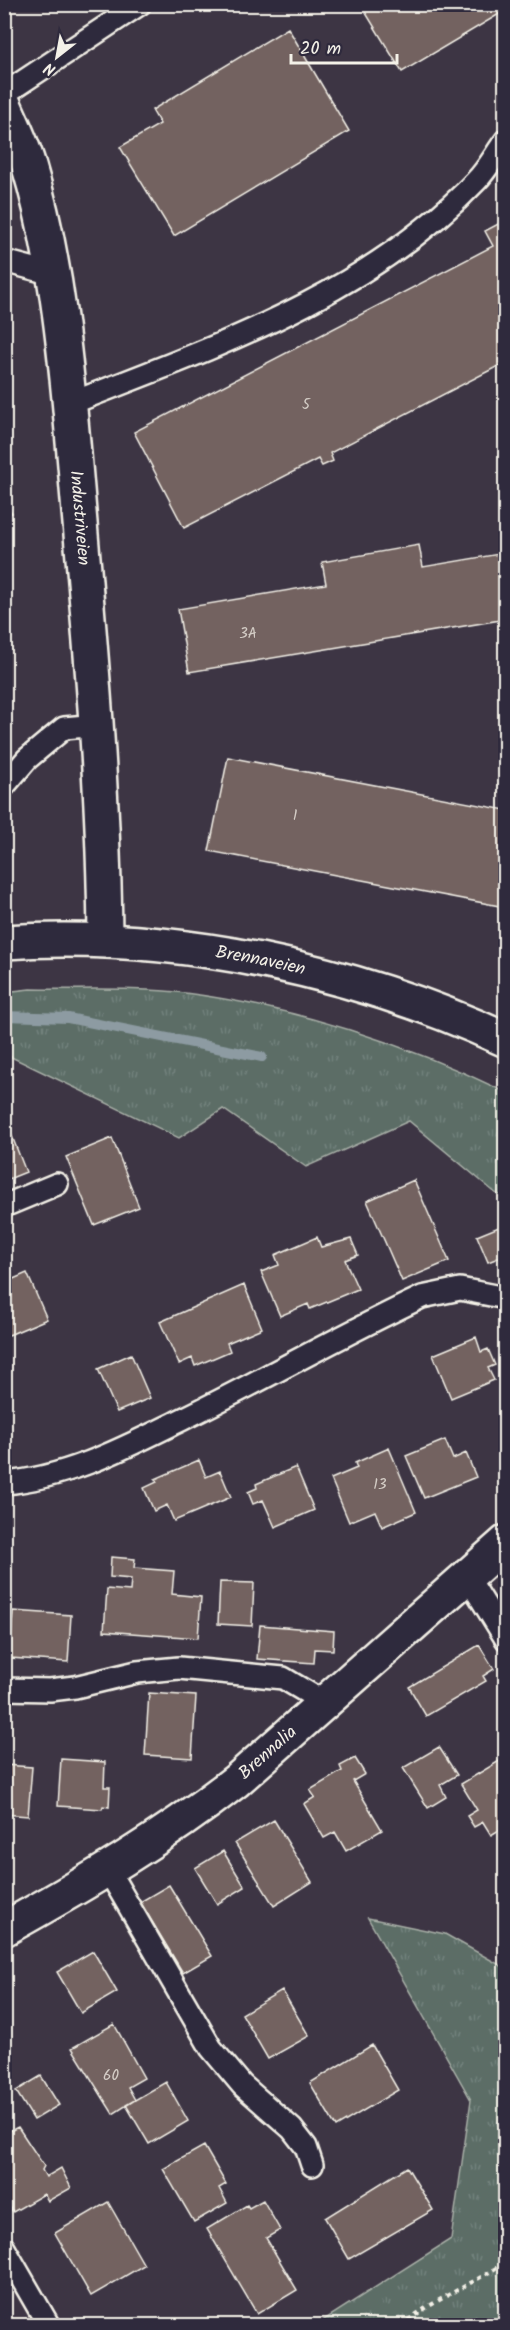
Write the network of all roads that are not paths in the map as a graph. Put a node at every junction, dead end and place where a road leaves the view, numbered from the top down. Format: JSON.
{"nodes":[{"id":1,"x":140,"y":4,"type":"edge"},
{"id":2,"x":4,"y":94,"type":"edge"},
{"id":3,"x":4,"y":104,"type":"edge"},
{"id":4,"x":506,"y":140,"type":"edge"},
{"id":5,"x":4,"y":261,"type":"edge"},
{"id":6,"x":53,"y":274,"type":"junction"},
{"id":7,"x":69,"y":404,"type":"junction"},
{"id":8,"x":98,"y":725,"type":"junction"},
{"id":9,"x":4,"y":786,"type":"edge"},
{"id":10,"x":105,"y":940,"type":"junction"},
{"id":11,"x":4,"y":942,"type":"edge"},
{"id":12,"x":506,"y":1040,"type":"edge"},
{"id":13,"x":57,"y":1184,"type":"dead end"},
{"id":14,"x":4,"y":1206,"type":"edge"},
{"id":15,"x":506,"y":1298,"type":"edge"},
{"id":16,"x":4,"y":1483,"type":"edge"},
{"id":17,"x":506,"y":1542,"type":"edge"},
{"id":18,"x":467,"y":1576,"type":"junction"},
{"id":19,"x":506,"y":1639,"type":"edge"},
{"id":20,"x":4,"y":1689,"type":"edge"},
{"id":21,"x":325,"y":1702,"type":"junction"},
{"id":22,"x":108,"y":1870,"type":"junction"},
{"id":23,"x":4,"y":1929,"type":"edge"},
{"id":24,"x":312,"y":2165,"type":"dead end"},
{"id":25,"x":4,"y":2248,"type":"edge"},
{"id":26,"x":49,"y":2325,"type":"edge"}],
"edges":[{"from":1,"to":2,"type":"lane"},
{"from":3,"to":6,"type":"street","name":"Industriveien"},
{"from":4,"to":7,"type":"lane"},
{"from":5,"to":6,"type":"lane"},
{"from":6,"to":7,"type":"street","name":"Industriveien"},
{"from":7,"to":8,"type":"street","name":"Industriveien"},
{"from":8,"to":9,"type":"lane"},
{"from":8,"to":10,"type":"street","name":"Industriveien"},
{"from":10,"to":11,"type":"street","name":"Brennaveien"},
{"from":10,"to":12,"type":"street","name":"Brennaveien"},
{"from":13,"to":14,"type":"lane"},
{"from":15,"to":16,"type":"lane"},
{"from":17,"to":18,"type":"street","name":"Brennalia"},
{"from":18,"to":19,"type":"lane"},
{"from":18,"to":21,"type":"street","name":"Brennalia"},
{"from":20,"to":21,"type":"lane"},
{"from":21,"to":22,"type":"street","name":"Brennalia"},
{"from":22,"to":23,"type":"street","name":"Brennalia"},
{"from":22,"to":24,"type":"lane"},
{"from":25,"to":26,"type":"lane"}]}
